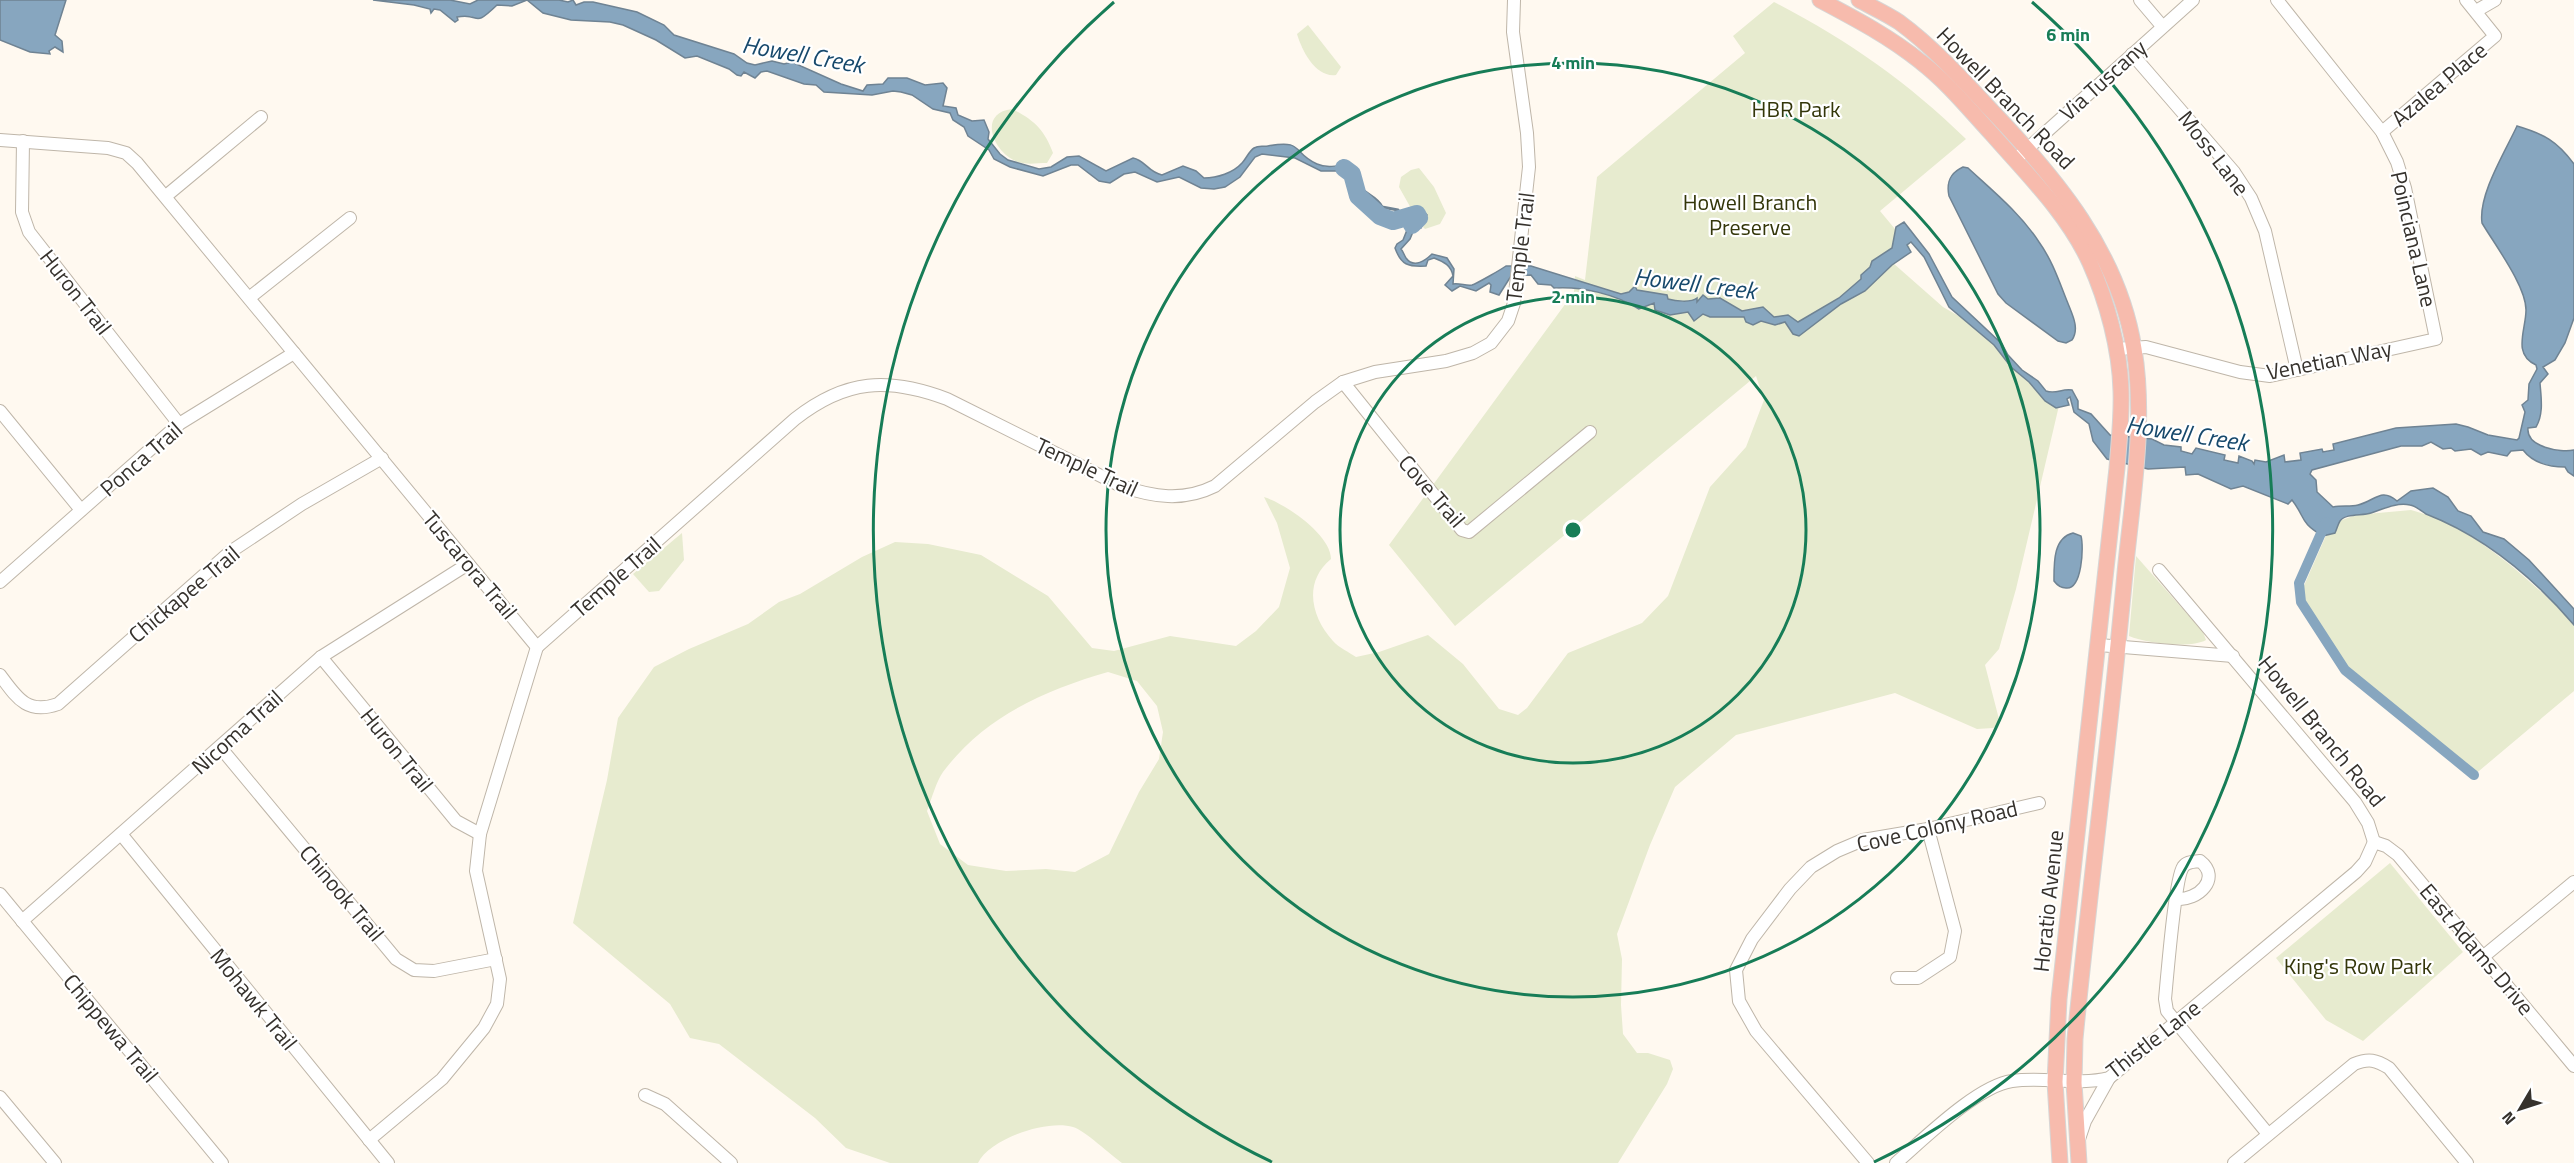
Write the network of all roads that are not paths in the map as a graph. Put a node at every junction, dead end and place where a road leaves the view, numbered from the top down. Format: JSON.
{"nodes":[{"id":1,"x":1514,"y":0,"type":"edge"},
{"id":2,"x":1820,"y":0,"type":"edge"},
{"id":3,"x":1858,"y":0,"type":"edge"},
{"id":4,"x":2140,"y":0,"type":"edge"},
{"id":5,"x":2193,"y":0,"type":"edge"},
{"id":6,"x":2277,"y":0,"type":"edge"},
{"id":7,"x":2466,"y":0,"type":"edge"},
{"id":8,"x":2495,"y":0,"type":"edge"},
{"id":9,"x":2476,"y":11,"type":"junction"},
{"id":10,"x":2162,"y":26,"type":"junction"},
{"id":11,"x":2132,"y":54,"type":"junction"},
{"id":12,"x":261,"y":117,"type":"dead end"},
{"id":13,"x":2382,"y":132,"type":"junction"},
{"id":14,"x":0,"y":140,"type":"edge"},
{"id":15,"x":22,"y":141,"type":"junction"},
{"id":16,"x":2028,"y":148,"type":"junction"},
{"id":17,"x":2015,"y":160,"type":"junction"},
{"id":18,"x":166,"y":196,"type":"junction"},
{"id":19,"x":350,"y":218,"type":"dead end"},
{"id":20,"x":249,"y":298,"type":"junction"},
{"id":21,"x":2436,"y":339,"type":"joint"},
{"id":22,"x":2134,"y":347,"type":"junction"},
{"id":23,"x":2116,"y":349,"type":"junction"},
{"id":24,"x":294,"y":353,"type":"junction"},
{"id":25,"x":2297,"y":370,"type":"junction"},
{"id":26,"x":1343,"y":382,"type":"junction"},
{"id":27,"x":0,"y":411,"type":"edge"},
{"id":28,"x":180,"y":424,"type":"junction"},
{"id":29,"x":1590,"y":432,"type":"dead end"},
{"id":30,"x":382,"y":458,"type":"junction"},
{"id":31,"x":81,"y":510,"type":"junction"},
{"id":32,"x":468,"y":564,"type":"junction"},
{"id":33,"x":2159,"y":570,"type":"dead end"},
{"id":34,"x":0,"y":582,"type":"edge"},
{"id":35,"x":2099,"y":645,"type":"junction"},
{"id":36,"x":2118,"y":646,"type":"junction"},
{"id":37,"x":537,"y":647,"type":"junction"},
{"id":38,"x":2233,"y":656,"type":"junction"},
{"id":39,"x":321,"y":657,"type":"junction"},
{"id":40,"x":0,"y":675,"type":"edge"},
{"id":41,"x":220,"y":747,"type":"junction"},
{"id":42,"x":2039,"y":803,"type":"dead end"},
{"id":43,"x":1928,"y":828,"type":"junction"},
{"id":44,"x":121,"y":834,"type":"junction"},
{"id":45,"x":480,"y":834,"type":"junction"},
{"id":46,"x":2374,"y":842,"type":"junction"},
{"id":47,"x":2075,"y":862,"type":"junction"},
{"id":48,"x":2094,"y":864,"type":"junction"},
{"id":49,"x":2574,"y":882,"type":"edge"},
{"id":50,"x":0,"y":894,"type":"edge"},
{"id":51,"x":2176,"y":899,"type":"dead end"},
{"id":52,"x":22,"y":921,"type":"junction"},
{"id":53,"x":2484,"y":956,"type":"junction"},
{"id":54,"x":496,"y":959,"type":"junction"},
{"id":55,"x":1897,"y":978,"type":"dead end"},
{"id":56,"x":2176,"y":1023,"type":"junction"},
{"id":57,"x":2574,"y":1066,"type":"edge"},
{"id":58,"x":2109,"y":1078,"type":"junction"},
{"id":59,"x":2055,"y":1082,"type":"junction"},
{"id":60,"x":2074,"y":1083,"type":"junction"},
{"id":61,"x":645,"y":1095,"type":"dead end"},
{"id":62,"x":0,"y":1097,"type":"edge"},
{"id":63,"x":2268,"y":1134,"type":"junction"},
{"id":64,"x":369,"y":1140,"type":"junction"},
{"id":65,"x":2077,"y":1145,"type":"junction"},
{"id":66,"x":2463,"y":1162,"type":"edge"},
{"id":67,"x":55,"y":1163,"type":"edge"},
{"id":68,"x":222,"y":1163,"type":"edge"},
{"id":69,"x":388,"y":1163,"type":"edge"},
{"id":70,"x":731,"y":1163,"type":"edge"},
{"id":71,"x":1868,"y":1163,"type":"edge"},
{"id":72,"x":1896,"y":1163,"type":"edge"},
{"id":73,"x":2060,"y":1163,"type":"edge"},
{"id":74,"x":2079,"y":1163,"type":"edge"},
{"id":75,"x":2234,"y":1163,"type":"edge"}],
"edges":[{"from":1,"to":26,"type":"street","name":"Temple Trail"},
{"from":2,"to":17,"type":"main road","name":"Howell Branch Road"},
{"from":3,"to":16,"type":"main road","name":"Howell Branch Road"},
{"from":4,"to":10,"type":"street"},
{"from":5,"to":10,"type":"street","name":"Via Tuscany"},
{"from":6,"to":13,"type":"street","name":"Poinciana Lane"},
{"from":7,"to":9,"type":"street"},
{"from":8,"to":9,"type":"street","name":"Azalea Place"},
{"from":9,"to":13,"type":"street","name":"Azalea Place"},
{"from":10,"to":11,"type":"street","name":"Via Tuscany"},
{"from":11,"to":16,"type":"street","name":"Via Tuscany"},
{"from":11,"to":25,"type":"street","name":"Moss Lane"},
{"from":12,"to":18,"type":"street"},
{"from":13,"to":21,"type":"street","name":"Poinciana Lane"},
{"from":14,"to":15,"type":"street","name":"Tuscarora Trail"},
{"from":15,"to":18,"type":"street","name":"Tuscarora Trail"},
{"from":15,"to":28,"type":"street","name":"Huron Trail"},
{"from":16,"to":17,"type":"street","name":"Via Tuscany"},
{"from":16,"to":22,"type":"main road","name":"Howell Branch Road"},
{"from":17,"to":23,"type":"main road","name":"Howell Branch Road"},
{"from":18,"to":20,"type":"street","name":"Tuscarora Trail"},
{"from":19,"to":20,"type":"street"},
{"from":20,"to":24,"type":"street","name":"Tuscarora Trail"},
{"from":21,"to":25,"type":"street","name":"Venetian Way"},
{"from":22,"to":23,"type":"street","name":"Venetian Way"},
{"from":22,"to":25,"type":"street","name":"Venetian Way"},
{"from":22,"to":36,"type":"main road","name":"Howell Branch Road"},
{"from":23,"to":35,"type":"main road","name":"Howell Branch Road"},
{"from":24,"to":28,"type":"street","name":"Ponca Trail"},
{"from":24,"to":30,"type":"street","name":"Tuscarora Trail"},
{"from":26,"to":29,"type":"street","name":"Cove Trail"},
{"from":26,"to":37,"type":"street","name":"Temple Trail"},
{"from":27,"to":31,"type":"street"},
{"from":28,"to":31,"type":"street","name":"Ponca Trail"},
{"from":30,"to":32,"type":"street","name":"Tuscarora Trail"},
{"from":30,"to":40,"type":"street","name":"Chickapee Trail"},
{"from":31,"to":34,"type":"street","name":"Ponca Trail"},
{"from":32,"to":37,"type":"street","name":"Tuscarora Trail"},
{"from":32,"to":39,"type":"street","name":"Nicoma Trail"},
{"from":33,"to":38,"type":"street"},
{"from":35,"to":36,"type":"street"},
{"from":35,"to":47,"type":"main road","name":"Horatio Avenue"},
{"from":36,"to":38,"type":"street","name":"Howell Branch Road"},
{"from":36,"to":48,"type":"main road","name":"Horatio Avenue"},
{"from":37,"to":45,"type":"street"},
{"from":38,"to":46,"type":"street","name":"Howell Branch Road"},
{"from":39,"to":41,"type":"street","name":"Nicoma Trail"},
{"from":39,"to":45,"type":"street","name":"Huron Trail"},
{"from":41,"to":44,"type":"street","name":"Nicoma Trail"},
{"from":41,"to":54,"type":"street","name":"Chinook Trail"},
{"from":42,"to":43,"type":"street","name":"Cove Colony Road"},
{"from":43,"to":55,"type":"street"},
{"from":43,"to":71,"type":"street","name":"Cove Colony Road"},
{"from":44,"to":52,"type":"street","name":"Nicoma Trail"},
{"from":44,"to":64,"type":"street","name":"Mohawk Trail"},
{"from":45,"to":54,"type":"street"},
{"from":46,"to":53,"type":"street","name":"East Adams Drive"},
{"from":46,"to":56,"type":"street","name":"Thistle Lane"},
{"from":47,"to":48,"type":"main road"},
{"from":47,"to":59,"type":"main road","name":"Horatio Avenue"},
{"from":48,"to":60,"type":"main road","name":"Horatio Avenue"},
{"from":49,"to":53,"type":"street"},
{"from":50,"to":52,"type":"street","name":"Chippewa Trail"},
{"from":51,"to":56,"type":"street"},
{"from":52,"to":68,"type":"street","name":"Chippewa Trail"},
{"from":53,"to":57,"type":"street","name":"East Adams Drive"},
{"from":54,"to":64,"type":"street"},
{"from":56,"to":58,"type":"street","name":"Thistle Lane"},
{"from":56,"to":63,"type":"street"},
{"from":58,"to":60,"type":"street","name":"Thistle Lane"},
{"from":58,"to":65,"type":"street"},
{"from":59,"to":60,"type":"street","name":"Thistle Lane"},
{"from":59,"to":72,"type":"street","name":"Thistle Lane"},
{"from":59,"to":73,"type":"main road","name":"Horatio Avenue"},
{"from":60,"to":65,"type":"main road","name":"Horatio Avenue"},
{"from":61,"to":70,"type":"street"},
{"from":62,"to":67,"type":"street"},
{"from":63,"to":66,"type":"street"},
{"from":63,"to":75,"type":"street"},
{"from":64,"to":69,"type":"street","name":"Mohawk Trail"},
{"from":65,"to":74,"type":"main road","name":"Horatio Avenue"}]}
